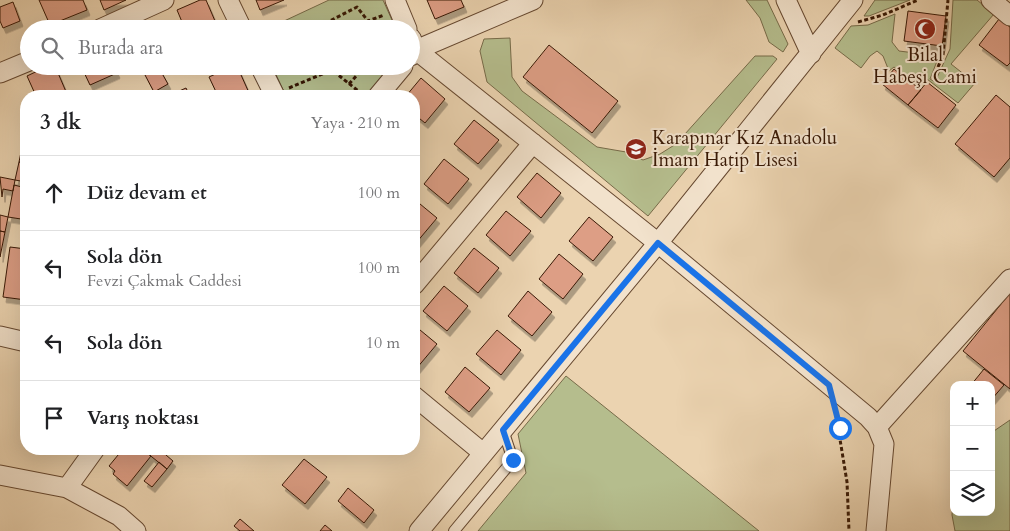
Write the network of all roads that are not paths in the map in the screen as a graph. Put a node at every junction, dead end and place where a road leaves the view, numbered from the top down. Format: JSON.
{"nodes":[{"id":1,"x":164,"y":0,"type":"edge"},
{"id":2,"x":228,"y":0,"type":"edge"},
{"id":3,"x":533,"y":0,"type":"edge"},
{"id":4,"x":786,"y":0,"type":"edge"},
{"id":5,"x":853,"y":0,"type":"edge"},
{"id":6,"x":991,"y":0,"type":"edge"},
{"id":7,"x":397,"y":4,"type":"edge"},
{"id":8,"x":1010,"y":16,"type":"edge"},
{"id":9,"x":120,"y":20,"type":"edge"},
{"id":10,"x":238,"y":20,"type":"edge"},
{"id":11,"x":403,"y":20,"type":"edge"},
{"id":12,"x":420,"y":45,"type":"edge"},
{"id":13,"x":420,"y":54,"type":"edge"},
{"id":14,"x":811,"y":54,"type":"junction"},
{"id":15,"x":20,"y":65,"type":"edge"},
{"id":16,"x":0,"y":73,"type":"edge"},
{"id":17,"x":264,"y":75,"type":"edge"},
{"id":18,"x":396,"y":75,"type":"edge"},
{"id":19,"x":271,"y":90,"type":"edge"},
{"id":20,"x":383,"y":90,"type":"edge"},
{"id":21,"x":533,"y":143,"type":"junction"},
{"id":22,"x":658,"y":243,"type":"junction"},
{"id":23,"x":420,"y":278,"type":"edge"},
{"id":24,"x":1010,"y":279,"type":"edge"},
{"id":25,"x":0,"y":336,"type":"edge"},
{"id":26,"x":20,"y":341,"type":"edge"},
{"id":27,"x":420,"y":401,"type":"edge"},
{"id":28,"x":877,"y":427,"type":"junction"},
{"id":29,"x":503,"y":430,"type":"junction"},
{"id":30,"x":483,"y":453,"type":"junction"},
{"id":31,"x":92,"y":455,"type":"edge"},
{"id":32,"x":0,"y":474,"type":"edge"},
{"id":33,"x":67,"y":488,"type":"junction"},
{"id":34,"x":136,"y":531,"type":"edge"},
{"id":35,"x":419,"y":531,"type":"edge"},
{"id":36,"x":454,"y":531,"type":"edge"},
{"id":37,"x":876,"y":531,"type":"edge"}],
"edges":[{"from":1,"to":9,"type":"street"},
{"from":2,"to":10,"type":"street"},
{"from":3,"to":12,"type":"street"},
{"from":4,"to":14,"type":"street"},
{"from":5,"to":14,"type":"street"},
{"from":6,"to":8,"type":"street"},
{"from":7,"to":11,"type":"street"},
{"from":13,"to":21,"type":"street"},
{"from":14,"to":22,"type":"street"},
{"from":15,"to":16,"type":"street"},
{"from":17,"to":19,"type":"street"},
{"from":18,"to":20,"type":"street"},
{"from":21,"to":22,"type":"street"},
{"from":21,"to":23,"type":"street"},
{"from":22,"to":28,"type":"street"},
{"from":22,"to":29,"type":"street"},
{"from":24,"to":28,"type":"street"},
{"from":25,"to":26,"type":"street"},
{"from":27,"to":30,"type":"street"},
{"from":28,"to":37,"type":"street"},
{"from":29,"to":30,"type":"street"},
{"from":29,"to":36,"type":"lane"},
{"from":30,"to":35,"type":"street"},
{"from":31,"to":33,"type":"street"},
{"from":32,"to":33,"type":"street"},
{"from":33,"to":34,"type":"street"}]}
